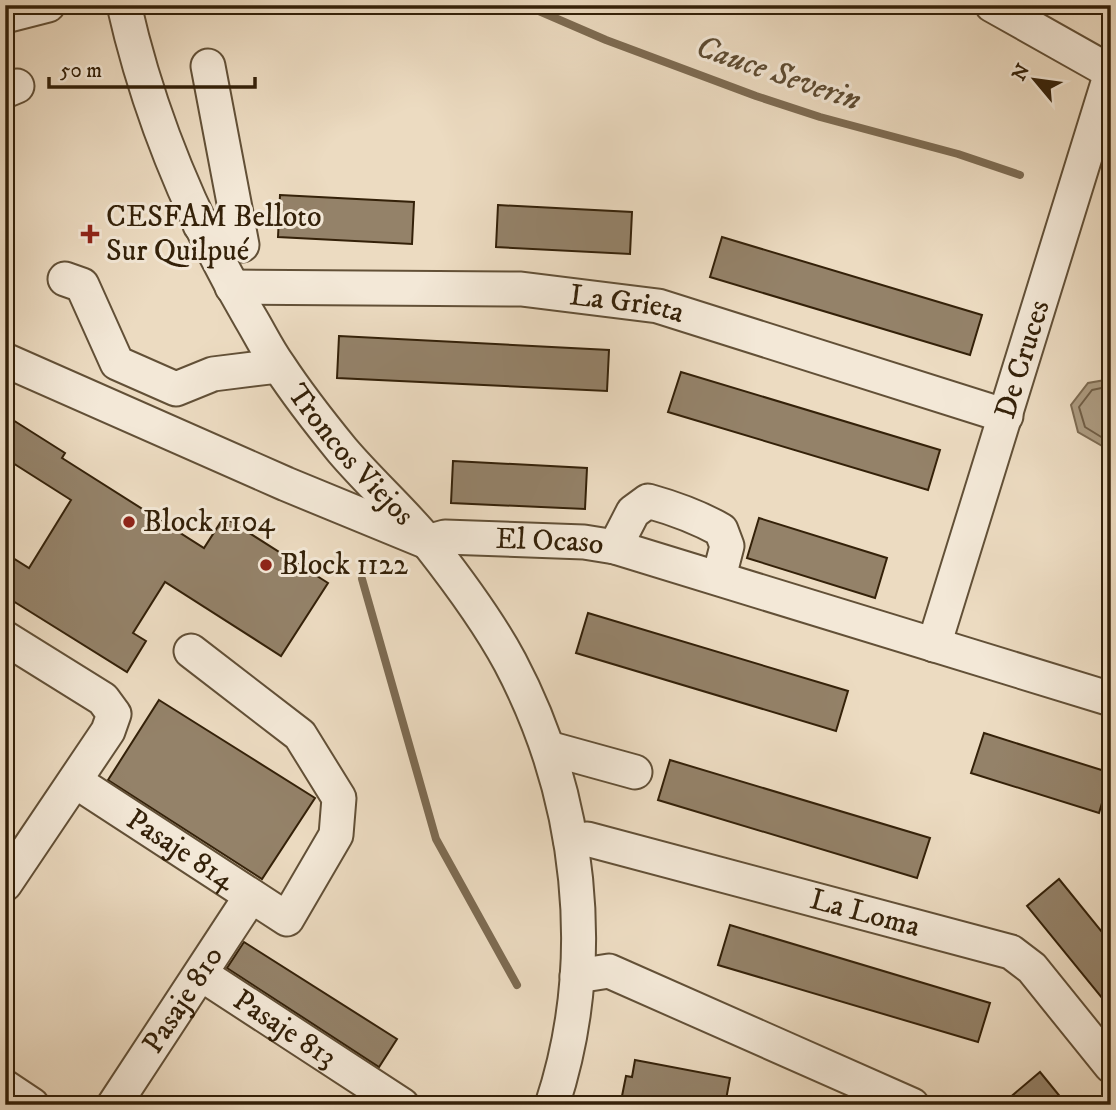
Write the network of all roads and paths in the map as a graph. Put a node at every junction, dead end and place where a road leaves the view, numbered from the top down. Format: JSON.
{"nodes":[{"id":1,"x":48,"y":5,"type":"edge"},
{"id":2,"x":124,"y":5,"type":"edge"},
{"id":3,"x":992,"y":5,"type":"edge"},
{"id":4,"x":5,"y":16,"type":"edge"},
{"id":5,"x":208,"y":66,"type":"dead end"},
{"id":6,"x":1111,"y":72,"type":"edge"},
{"id":7,"x":201,"y":225,"type":"junction"},
{"id":8,"x":65,"y":279,"type":"dead end"},
{"id":9,"x":232,"y":287,"type":"junction"},
{"id":10,"x":5,"y":360,"type":"edge"},
{"id":11,"x":278,"y":366,"type":"junction"},
{"id":12,"x":1006,"y":416,"type":"junction"},
{"id":13,"x":427,"y":542,"type":"junction"},
{"id":14,"x":615,"y":547,"type":"junction"},
{"id":15,"x":719,"y":577,"type":"junction"},
{"id":16,"x":5,"y":638,"type":"edge"},
{"id":17,"x":934,"y":645,"type":"junction"},
{"id":18,"x":191,"y":651,"type":"dead end"},
{"id":19,"x":1111,"y":699,"type":"edge"},
{"id":20,"x":548,"y":748,"type":"junction"},
{"id":21,"x":635,"y":772,"type":"dead end"},
{"id":22,"x":75,"y":781,"type":"junction"},
{"id":23,"x":571,"y":842,"type":"junction"},
{"id":24,"x":5,"y":884,"type":"edge"},
{"id":25,"x":251,"y":896,"type":"junction"},
{"id":26,"x":201,"y":974,"type":"junction"},
{"id":27,"x":577,"y":976,"type":"junction"},
{"id":28,"x":1111,"y":1066,"type":"edge"},
{"id":29,"x":5,"y":1087,"type":"edge"},
{"id":30,"x":32,"y":1105,"type":"edge"},
{"id":31,"x":114,"y":1105,"type":"edge"},
{"id":32,"x":402,"y":1105,"type":"edge"},
{"id":33,"x":552,"y":1105,"type":"edge"},
{"id":34,"x":912,"y":1105,"type":"edge"}],
"edges":[{"from":1,"to":4,"type":"street"},
{"from":2,"to":7,"type":"street","name":"Troncos Viejos"},
{"from":3,"to":6,"type":"street"},
{"from":5,"to":7,"type":"street"},
{"from":6,"to":12,"type":"street","name":"De Cruces"},
{"from":7,"to":9,"type":"street","name":"Troncos Viejos"},
{"from":8,"to":11,"type":"street"},
{"from":9,"to":11,"type":"street","name":"Troncos Viejos"},
{"from":9,"to":12,"type":"street","name":"La Grieta"},
{"from":10,"to":13,"type":"street","name":"El Ocaso"},
{"from":11,"to":13,"type":"street","name":"Troncos Viejos"},
{"from":12,"to":17,"type":"street","name":"De Cruces"},
{"from":13,"to":14,"type":"street","name":"El Ocaso"},
{"from":13,"to":20,"type":"street","name":"Troncos Viejos"},
{"from":14,"to":15,"type":"street","name":"El Ocaso"},
{"from":14,"to":15,"type":"street"},
{"from":15,"to":17,"type":"street","name":"El Ocaso"},
{"from":16,"to":22,"type":"street"},
{"from":17,"to":19,"type":"street","name":"El Ocaso"},
{"from":18,"to":25,"type":"street","name":"Pasaje 814"},
{"from":20,"to":21,"type":"street"},
{"from":20,"to":23,"type":"street","name":"Troncos Viejos"},
{"from":22,"to":24,"type":"street"},
{"from":22,"to":25,"type":"street","name":"Pasaje 814"},
{"from":23,"to":27,"type":"street","name":"Troncos Viejos"},
{"from":23,"to":28,"type":"street","name":"La Loma"},
{"from":25,"to":26,"type":"street","name":"Pasaje 810"},
{"from":26,"to":31,"type":"street","name":"Pasaje 810"},
{"from":26,"to":32,"type":"street","name":"Pasaje 813"},
{"from":27,"to":33,"type":"street","name":"Troncos Viejos"},
{"from":27,"to":34,"type":"street"},
{"from":29,"to":30,"type":"street"}]}
